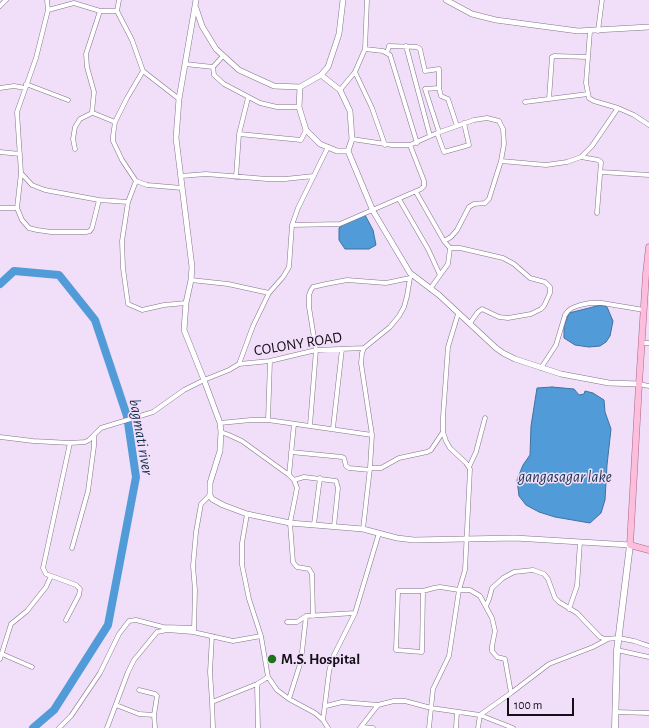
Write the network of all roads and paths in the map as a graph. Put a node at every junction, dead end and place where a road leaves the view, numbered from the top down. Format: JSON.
{"nodes":[{"id":1,"x":6,"y":0,"type":"edge"},
{"id":2,"x":47,"y":0,"type":"edge"},
{"id":3,"x":119,"y":0,"type":"edge"},
{"id":4,"x":343,"y":0,"type":"edge"},
{"id":5,"x":367,"y":0,"type":"edge"},
{"id":6,"x":446,"y":0,"type":"edge"},
{"id":7,"x":602,"y":0,"type":"edge"},
{"id":8,"x":76,"y":2,"type":"edge"},
{"id":9,"x":196,"y":3,"type":"edge"},
{"id":10,"x":0,"y":6,"type":"edge"},
{"id":11,"x":48,"y":10,"type":"junction"},
{"id":12,"x":100,"y":11,"type":"junction"},
{"id":13,"x":117,"y":12,"type":"junction"},
{"id":14,"x":649,"y":27,"type":"edge"},
{"id":15,"x":590,"y":31,"type":"junction"},
{"id":16,"x":598,"y":31,"type":"junction"},
{"id":17,"x":406,"y":46,"type":"junction"},
{"id":18,"x":366,"y":49,"type":"junction"},
{"id":19,"x":387,"y":53,"type":"junction"},
{"id":20,"x":224,"y":56,"type":"junction"},
{"id":21,"x":588,"y":57,"type":"junction"},
{"id":22,"x":185,"y":64,"type":"junction"},
{"id":23,"x":212,"y":67,"type":"junction"},
{"id":24,"x":143,"y":71,"type":"junction"},
{"id":25,"x":355,"y":72,"type":"junction"},
{"id":26,"x":321,"y":75,"type":"junction"},
{"id":27,"x":26,"y":86,"type":"junction"},
{"id":28,"x":300,"y":87,"type":"junction"},
{"id":29,"x":0,"y":88,"type":"edge"},
{"id":30,"x":439,"y":88,"type":"junction"},
{"id":31,"x":340,"y":90,"type":"junction"},
{"id":32,"x":588,"y":94,"type":"junction"},
{"id":33,"x":248,"y":98,"type":"junction"},
{"id":34,"x":179,"y":99,"type":"junction"},
{"id":35,"x":68,"y":100,"type":"dead end"},
{"id":36,"x":549,"y":100,"type":"junction"},
{"id":37,"x":525,"y":102,"type":"dead end"},
{"id":38,"x":299,"y":107,"type":"junction"},
{"id":39,"x":618,"y":108,"type":"junction"},
{"id":40,"x":92,"y":113,"type":"junction"},
{"id":41,"x":115,"y":122,"type":"junction"},
{"id":42,"x":464,"y":123,"type":"junction"},
{"id":43,"x":649,"y":125,"type":"edge"},
{"id":44,"x":457,"y":126,"type":"junction"},
{"id":45,"x":306,"y":130,"type":"junction"},
{"id":46,"x":438,"y":133,"type":"junction"},
{"id":47,"x":239,"y":134,"type":"junction"},
{"id":48,"x":430,"y":136,"type":"junction"},
{"id":49,"x":352,"y":139,"type":"junction"},
{"id":50,"x":417,"y":143,"type":"junction"},
{"id":51,"x":385,"y":145,"type":"junction"},
{"id":52,"x":410,"y":145,"type":"junction"},
{"id":53,"x":328,"y":147,"type":"junction"},
{"id":54,"x":74,"y":149,"type":"dead end"},
{"id":55,"x":348,"y":151,"type":"junction"},
{"id":56,"x":0,"y":152,"type":"edge"},
{"id":57,"x":20,"y":154,"type":"junction"},
{"id":58,"x":581,"y":157,"type":"junction"},
{"id":59,"x":501,"y":162,"type":"junction"},
{"id":60,"x":601,"y":172,"type":"junction"},
{"id":61,"x":21,"y":173,"type":"junction"},
{"id":62,"x":649,"y":175,"type":"edge"},
{"id":63,"x":181,"y":176,"type":"junction"},
{"id":64,"x":314,"y":176,"type":"junction"},
{"id":65,"x":236,"y":177,"type":"junction"},
{"id":66,"x":136,"y":181,"type":"junction"},
{"id":67,"x":182,"y":188,"type":"junction"},
{"id":68,"x":416,"y":192,"type":"junction"},
{"id":69,"x":399,"y":199,"type":"junction"},
{"id":70,"x":99,"y":200,"type":"junction"},
{"id":71,"x":128,"y":202,"type":"junction"},
{"id":72,"x":0,"y":208,"type":"edge"},
{"id":73,"x":17,"y":208,"type":"junction"},
{"id":74,"x":373,"y":211,"type":"junction"},
{"id":75,"x":597,"y":212,"type":"dead end"},
{"id":76,"x":292,"y":225,"type":"junction"},
{"id":77,"x":444,"y":241,"type":"junction"},
{"id":78,"x":649,"y":247,"type":"edge"},
{"id":79,"x":450,"y":248,"type":"junction"},
{"id":80,"x":648,"y":264,"type":"edge"},
{"id":81,"x":410,"y":276,"type":"junction"},
{"id":82,"x":440,"y":276,"type":"junction"},
{"id":83,"x":191,"y":280,"type":"junction"},
{"id":84,"x":430,"y":289,"type":"junction"},
{"id":85,"x":268,"y":293,"type":"junction"},
{"id":86,"x":186,"y":303,"type":"junction"},
{"id":87,"x":644,"y":310,"type":"junction"},
{"id":88,"x":458,"y":314,"type":"junction"},
{"id":89,"x":470,"y":323,"type":"junction"},
{"id":90,"x":642,"y":343,"type":"junction"},
{"id":91,"x":649,"y":343,"type":"edge"},
{"id":92,"x":364,"y":348,"type":"junction"},
{"id":93,"x":342,"y":349,"type":"junction"},
{"id":94,"x":316,"y":350,"type":"junction"},
{"id":95,"x":270,"y":361,"type":"junction"},
{"id":96,"x":239,"y":364,"type":"junction"},
{"id":97,"x":540,"y":368,"type":"junction"},
{"id":98,"x":204,"y":380,"type":"junction"},
{"id":99,"x":639,"y":384,"type":"junction"},
{"id":100,"x":649,"y":386,"type":"edge"},
{"id":101,"x":485,"y":418,"type":"dead end"},
{"id":102,"x":268,"y":420,"type":"junction"},
{"id":103,"x":220,"y":423,"type":"junction"},
{"id":104,"x":294,"y":424,"type":"junction"},
{"id":105,"x":310,"y":425,"type":"junction"},
{"id":106,"x":333,"y":428,"type":"junction"},
{"id":107,"x":221,"y":432,"type":"junction"},
{"id":108,"x":443,"y":432,"type":"junction"},
{"id":109,"x":94,"y":435,"type":"junction"},
{"id":110,"x":372,"y":435,"type":"junction"},
{"id":111,"x":0,"y":437,"type":"edge"},
{"id":112,"x":70,"y":443,"type":"junction"},
{"id":113,"x":291,"y":452,"type":"junction"},
{"id":114,"x":469,"y":467,"type":"junction"},
{"id":115,"x":370,"y":469,"type":"junction"},
{"id":116,"x":289,"y":475,"type":"junction"},
{"id":117,"x":320,"y":478,"type":"junction"},
{"id":118,"x":294,"y":480,"type":"junction"},
{"id":119,"x":210,"y":495,"type":"junction"},
{"id":120,"x":247,"y":514,"type":"junction"},
{"id":121,"x":290,"y":523,"type":"junction"},
{"id":122,"x":314,"y":524,"type":"junction"},
{"id":123,"x":334,"y":526,"type":"junction"},
{"id":124,"x":363,"y":529,"type":"junction"},
{"id":125,"x":379,"y":533,"type":"junction"},
{"id":126,"x":467,"y":540,"type":"junction"},
{"id":127,"x":580,"y":542,"type":"junction"},
{"id":128,"x":630,"y":545,"type":"junction"},
{"id":129,"x":72,"y":548,"type":"dead end"},
{"id":130,"x":649,"y":550,"type":"edge"},
{"id":131,"x":51,"y":576,"type":"junction"},
{"id":132,"x":459,"y":590,"type":"junction"},
{"id":133,"x":423,"y":591,"type":"junction"},
{"id":134,"x":486,"y":606,"type":"junction"},
{"id":135,"x":569,"y":608,"type":"junction"},
{"id":136,"x":355,"y":613,"type":"junction"},
{"id":137,"x":306,"y":616,"type":"junction"},
{"id":138,"x":313,"y":616,"type":"junction"},
{"id":139,"x":66,"y":620,"type":"dead end"},
{"id":140,"x":287,"y":622,"type":"dead end"},
{"id":141,"x":194,"y":630,"type":"junction"},
{"id":142,"x":212,"y":636,"type":"junction"},
{"id":143,"x":261,"y":636,"type":"junction"},
{"id":144,"x":620,"y":638,"type":"junction"},
{"id":145,"x":609,"y":639,"type":"junction"},
{"id":146,"x":649,"y":646,"type":"edge"},
{"id":147,"x":617,"y":650,"type":"junction"},
{"id":148,"x":2,"y":654,"type":"junction"},
{"id":149,"x":649,"y":657,"type":"edge"},
{"id":150,"x":0,"y":659,"type":"edge"},
{"id":151,"x":32,"y":667,"type":"dead end"},
{"id":152,"x":268,"y":677,"type":"junction"},
{"id":153,"x":257,"y":684,"type":"junction"},
{"id":154,"x":139,"y":690,"type":"dead end"},
{"id":155,"x":511,"y":693,"type":"junction"},
{"id":156,"x":289,"y":699,"type":"junction"},
{"id":157,"x":212,"y":702,"type":"junction"},
{"id":158,"x":116,"y":705,"type":"junction"},
{"id":159,"x":378,"y":705,"type":"junction"},
{"id":160,"x":326,"y":706,"type":"junction"},
{"id":161,"x":431,"y":708,"type":"junction"},
{"id":162,"x":457,"y":712,"type":"junction"},
{"id":163,"x":616,"y":712,"type":"junction"},
{"id":164,"x":649,"y":713,"type":"edge"},
{"id":165,"x":154,"y":715,"type":"junction"},
{"id":166,"x":480,"y":715,"type":"junction"},
{"id":167,"x":323,"y":720,"type":"junction"},
{"id":168,"x":361,"y":727,"type":"edge"},
{"id":169,"x":59,"y":728,"type":"edge"},
{"id":170,"x":107,"y":728,"type":"edge"},
{"id":171,"x":155,"y":728,"type":"edge"},
{"id":172,"x":212,"y":728,"type":"edge"},
{"id":173,"x":258,"y":728,"type":"edge"},
{"id":174,"x":328,"y":728,"type":"edge"},
{"id":175,"x":373,"y":728,"type":"edge"},
{"id":176,"x":429,"y":728,"type":"edge"},
{"id":177,"x":456,"y":728,"type":"edge"},
{"id":178,"x":478,"y":728,"type":"edge"},
{"id":179,"x":513,"y":728,"type":"edge"},
{"id":180,"x":615,"y":728,"type":"edge"}],
"edges":[{"from":1,"to":10,"type":"street"},
{"from":2,"to":11,"type":"street"},
{"from":3,"to":13,"type":"street"},
{"from":4,"to":26,"type":"street"},
{"from":5,"to":18,"type":"street"},
{"from":6,"to":15,"type":"street"},
{"from":7,"to":16,"type":"street"},
{"from":8,"to":11,"type":"street"},
{"from":8,"to":12,"type":"street"},
{"from":9,"to":20,"type":"street"},
{"from":9,"to":22,"type":"street"},
{"from":11,"to":27,"type":"street"},
{"from":12,"to":13,"type":"street"},
{"from":12,"to":40,"type":"street"},
{"from":13,"to":24,"type":"street"},
{"from":14,"to":16,"type":"street"},
{"from":15,"to":16,"type":"street"},
{"from":15,"to":21,"type":"street"},
{"from":17,"to":19,"type":"street"},
{"from":17,"to":30,"type":"street"},
{"from":17,"to":48,"type":"street"},
{"from":18,"to":19,"type":"street"},
{"from":18,"to":25,"type":"street"},
{"from":19,"to":50,"type":"street"},
{"from":20,"to":23,"type":"street"},
{"from":20,"to":28,"type":"street"},
{"from":21,"to":32,"type":"street"},
{"from":21,"to":36,"type":"street"},
{"from":22,"to":23,"type":"street"},
{"from":22,"to":34,"type":"street"},
{"from":23,"to":33,"type":"street"},
{"from":24,"to":34,"type":"street"},
{"from":24,"to":41,"type":"street"},
{"from":25,"to":31,"type":"street"},
{"from":25,"to":51,"type":"street"},
{"from":26,"to":28,"type":"street"},
{"from":26,"to":31,"type":"street"},
{"from":27,"to":29,"type":"street"},
{"from":27,"to":35,"type":"street"},
{"from":27,"to":57,"type":"street"},
{"from":28,"to":38,"type":"street"},
{"from":30,"to":44,"type":"street"},
{"from":30,"to":46,"type":"street"},
{"from":31,"to":49,"type":"street"},
{"from":32,"to":36,"type":"street"},
{"from":32,"to":39,"type":"street"},
{"from":33,"to":38,"type":"street"},
{"from":33,"to":47,"type":"street"},
{"from":34,"to":63,"type":"street"},
{"from":36,"to":37,"type":"street"},
{"from":38,"to":45,"type":"street"},
{"from":39,"to":43,"type":"street"},
{"from":39,"to":58,"type":"street"},
{"from":40,"to":41,"type":"street"},
{"from":40,"to":54,"type":"street"},
{"from":41,"to":66,"type":"street"},
{"from":42,"to":44,"type":"street"},
{"from":42,"to":46,"type":"street"},
{"from":42,"to":59,"type":"street"},
{"from":44,"to":46,"type":"street"},
{"from":45,"to":47,"type":"street"},
{"from":45,"to":53,"type":"street"},
{"from":46,"to":48,"type":"street"},
{"from":47,"to":65,"type":"street"},
{"from":48,"to":50,"type":"street"},
{"from":49,"to":51,"type":"street"},
{"from":49,"to":55,"type":"street"},
{"from":50,"to":52,"type":"street"},
{"from":51,"to":52,"type":"street"},
{"from":52,"to":68,"type":"street"},
{"from":53,"to":55,"type":"street"},
{"from":53,"to":64,"type":"street"},
{"from":55,"to":74,"type":"street"},
{"from":56,"to":57,"type":"street"},
{"from":57,"to":61,"type":"street"},
{"from":58,"to":59,"type":"street"},
{"from":58,"to":60,"type":"street"},
{"from":59,"to":77,"type":"street"},
{"from":60,"to":62,"type":"street"},
{"from":60,"to":75,"type":"street"},
{"from":61,"to":70,"type":"street"},
{"from":61,"to":73,"type":"street"},
{"from":63,"to":65,"type":"street"},
{"from":63,"to":67,"type":"street"},
{"from":64,"to":65,"type":"street"},
{"from":64,"to":76,"type":"street"},
{"from":66,"to":67,"type":"street"},
{"from":66,"to":71,"type":"street"},
{"from":67,"to":83,"type":"street"},
{"from":68,"to":69,"type":"street"},
{"from":68,"to":77,"type":"street"},
{"from":69,"to":74,"type":"street"},
{"from":69,"to":82,"type":"street"},
{"from":70,"to":71,"type":"street"},
{"from":70,"to":73,"type":"street"},
{"from":71,"to":86,"type":"street"},
{"from":72,"to":73,"type":"street"},
{"from":74,"to":76,"type":"street"},
{"from":74,"to":81,"type":"street"},
{"from":76,"to":85,"type":"street"},
{"from":77,"to":79,"type":"street"},
{"from":78,"to":80,"type":"main road"},
{"from":79,"to":82,"type":"street"},
{"from":79,"to":89,"type":"street"},
{"from":80,"to":87,"type":"main road"},
{"from":81,"to":84,"type":"street"},
{"from":81,"to":92,"type":"street","name":"COLONY ROAD"},
{"from":81,"to":94,"type":"street"},
{"from":82,"to":84,"type":"street"},
{"from":83,"to":85,"type":"street"},
{"from":83,"to":86,"type":"street"},
{"from":84,"to":88,"type":"street"},
{"from":85,"to":96,"type":"street"},
{"from":86,"to":98,"type":"street"},
{"from":87,"to":90,"type":"main road"},
{"from":87,"to":97,"type":"street"},
{"from":88,"to":89,"type":"street"},
{"from":88,"to":108,"type":"street"},
{"from":89,"to":97,"type":"street"},
{"from":90,"to":91,"type":"street"},
{"from":90,"to":99,"type":"main road"},
{"from":92,"to":93,"type":"street","name":"COLONY ROAD"},
{"from":92,"to":110,"type":"street"},
{"from":93,"to":94,"type":"street","name":"COLONY ROAD"},
{"from":93,"to":106,"type":"street"},
{"from":94,"to":95,"type":"street","name":"COLONY ROAD"},
{"from":94,"to":105,"type":"street"},
{"from":95,"to":96,"type":"street","name":"COLONY ROAD"},
{"from":95,"to":102,"type":"street"},
{"from":96,"to":98,"type":"street"},
{"from":97,"to":99,"type":"street"},
{"from":98,"to":103,"type":"street"},
{"from":98,"to":109,"type":"street"},
{"from":99,"to":100,"type":"street"},
{"from":99,"to":128,"type":"main road"},
{"from":101,"to":114,"type":"street"},
{"from":102,"to":103,"type":"street"},
{"from":102,"to":104,"type":"street"},
{"from":103,"to":107,"type":"street"},
{"from":104,"to":105,"type":"street"},
{"from":104,"to":113,"type":"street"},
{"from":105,"to":106,"type":"street"},
{"from":106,"to":110,"type":"street"},
{"from":107,"to":116,"type":"street"},
{"from":107,"to":119,"type":"street"},
{"from":108,"to":114,"type":"street"},
{"from":108,"to":115,"type":"street"},
{"from":109,"to":112,"type":"street"},
{"from":109,"to":129,"type":"street"},
{"from":110,"to":115,"type":"street"},
{"from":111,"to":112,"type":"street"},
{"from":112,"to":131,"type":"street"},
{"from":113,"to":115,"type":"street"},
{"from":113,"to":116,"type":"street"},
{"from":114,"to":126,"type":"street"},
{"from":115,"to":124,"type":"street"},
{"from":116,"to":118,"type":"street"},
{"from":117,"to":118,"type":"street"},
{"from":117,"to":122,"type":"street"},
{"from":117,"to":123,"type":"street"},
{"from":118,"to":121,"type":"street"},
{"from":119,"to":120,"type":"street"},
{"from":119,"to":141,"type":"street"},
{"from":120,"to":121,"type":"street"},
{"from":120,"to":143,"type":"street"},
{"from":121,"to":122,"type":"street"},
{"from":121,"to":138,"type":"street"},
{"from":122,"to":123,"type":"street"},
{"from":123,"to":124,"type":"street"},
{"from":124,"to":125,"type":"street"},
{"from":125,"to":126,"type":"street"},
{"from":125,"to":136,"type":"street"},
{"from":126,"to":127,"type":"street"},
{"from":126,"to":132,"type":"street"},
{"from":127,"to":128,"type":"street"},
{"from":127,"to":135,"type":"street"},
{"from":128,"to":130,"type":"main road"},
{"from":128,"to":144,"type":"main road"},
{"from":131,"to":139,"type":"street"},
{"from":131,"to":148,"type":"street"},
{"from":132,"to":133,"type":"street"},
{"from":132,"to":134,"type":"street"},
{"from":132,"to":161,"type":"street"},
{"from":133,"to":133,"type":"street"},
{"from":134,"to":135,"type":"street"},
{"from":134,"to":155,"type":"street"},
{"from":135,"to":145,"type":"street"},
{"from":136,"to":138,"type":"street"},
{"from":136,"to":160,"type":"street"},
{"from":137,"to":138,"type":"street"},
{"from":137,"to":140,"type":"street"},
{"from":137,"to":156,"type":"street"},
{"from":141,"to":142,"type":"street"},
{"from":141,"to":158,"type":"street"},
{"from":141,"to":169,"type":"street"},
{"from":142,"to":143,"type":"street"},
{"from":142,"to":157,"type":"street"},
{"from":143,"to":152,"type":"street"},
{"from":144,"to":145,"type":"street"},
{"from":144,"to":146,"type":"street"},
{"from":144,"to":147,"type":"main road"},
{"from":145,"to":155,"type":"street"},
{"from":147,"to":149,"type":"street"},
{"from":147,"to":163,"type":"main road"},
{"from":148,"to":150,"type":"street"},
{"from":148,"to":151,"type":"street"},
{"from":152,"to":153,"type":"street"},
{"from":152,"to":156,"type":"street"},
{"from":153,"to":157,"type":"street"},
{"from":153,"to":173,"type":"street"},
{"from":154,"to":165,"type":"street"},
{"from":155,"to":166,"type":"street"},
{"from":156,"to":167,"type":"street"},
{"from":157,"to":172,"type":"street"},
{"from":158,"to":165,"type":"street"},
{"from":158,"to":170,"type":"street"},
{"from":159,"to":160,"type":"street"},
{"from":159,"to":161,"type":"street"},
{"from":159,"to":168,"type":"street"},
{"from":160,"to":167,"type":"street"},
{"from":161,"to":162,"type":"street"},
{"from":161,"to":176,"type":"street"},
{"from":162,"to":166,"type":"street"},
{"from":162,"to":177,"type":"street"},
{"from":163,"to":164,"type":"street"},
{"from":163,"to":180,"type":"main road"},
{"from":165,"to":171,"type":"street"},
{"from":166,"to":178,"type":"street"},
{"from":166,"to":179,"type":"street"},
{"from":167,"to":174,"type":"street"},
{"from":168,"to":175,"type":"street"}]}
